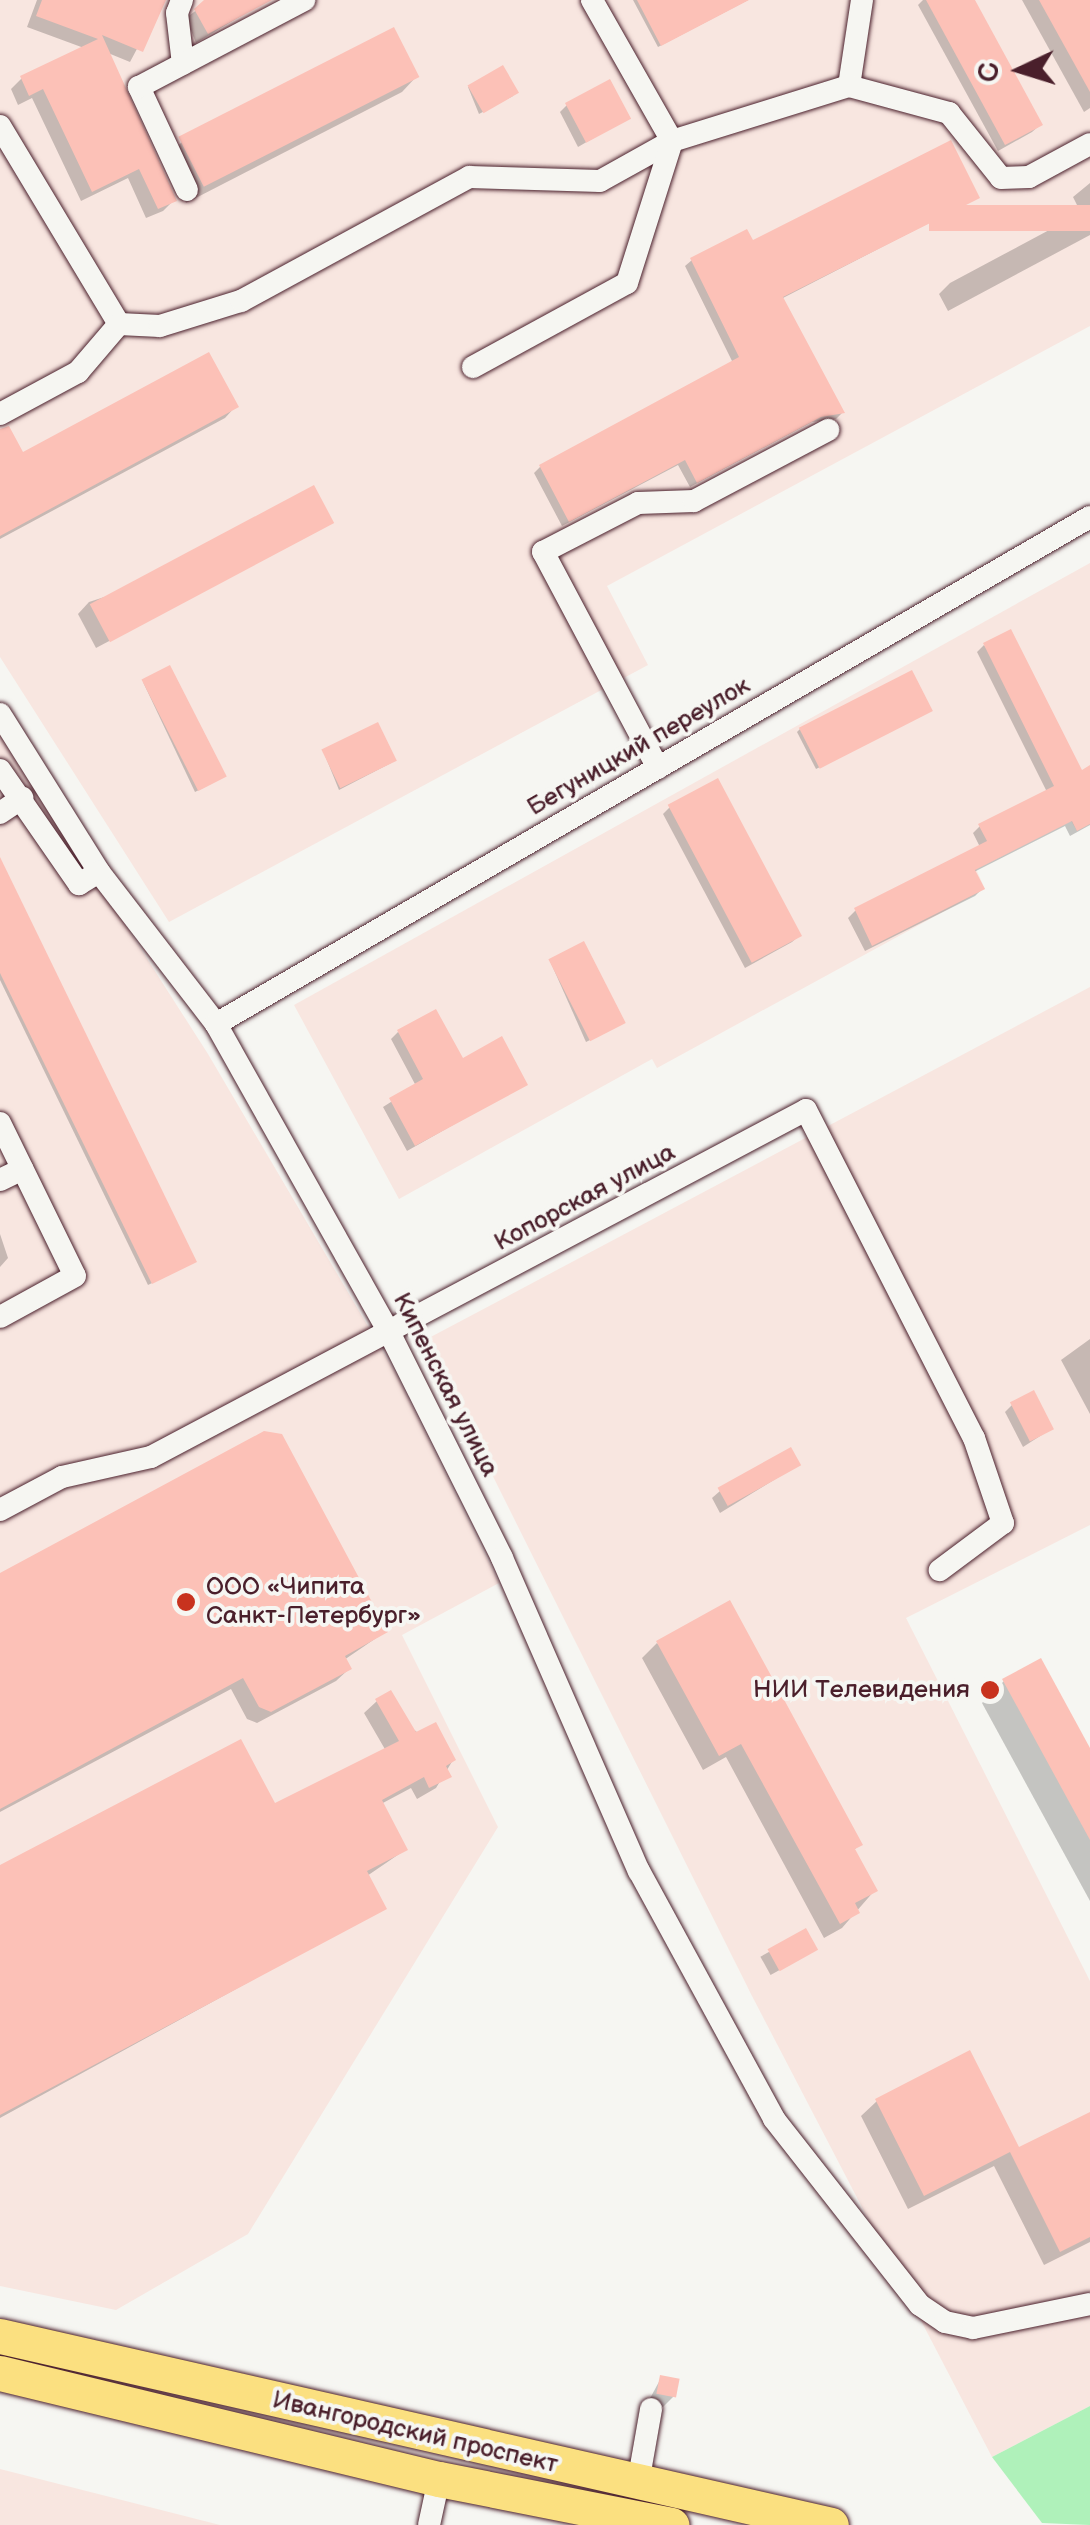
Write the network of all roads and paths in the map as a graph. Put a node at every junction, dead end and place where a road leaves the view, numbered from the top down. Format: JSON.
{"nodes":[{"id":1,"x":182,"y":0,"type":"edge"},
{"id":2,"x":304,"y":0,"type":"edge"},
{"id":3,"x":862,"y":0,"type":"edge"},
{"id":4,"x":594,"y":3,"type":"edge"},
{"id":5,"x":183,"y":64,"type":"junction"},
{"id":6,"x":850,"y":86,"type":"junction"},
{"id":7,"x":0,"y":126,"type":"edge"},
{"id":8,"x":672,"y":142,"type":"junction"},
{"id":9,"x":1090,"y":144,"type":"edge"},
{"id":10,"x":187,"y":190,"type":"dead end"},
{"id":11,"x":119,"y":324,"type":"junction"},
{"id":12,"x":473,"y":368,"type":"dead end"},
{"id":13,"x":0,"y":414,"type":"edge"},
{"id":14,"x":828,"y":430,"type":"dead end"},
{"id":15,"x":1090,"y":517,"type":"edge"},
{"id":16,"x":0,"y":714,"type":"edge"},
{"id":17,"x":658,"y":768,"type":"junction"},
{"id":18,"x":0,"y":770,"type":"edge"},
{"id":19,"x":22,"y":798,"type":"junction"},
{"id":20,"x":0,"y":813,"type":"edge"},
{"id":21,"x":98,"y":872,"type":"junction"},
{"id":22,"x":216,"y":1024,"type":"junction"},
{"id":23,"x":0,"y":1123,"type":"edge"},
{"id":24,"x":22,"y":1169,"type":"junction"},
{"id":25,"x":0,"y":1180,"type":"edge"},
{"id":26,"x":0,"y":1317,"type":"edge"},
{"id":27,"x":390,"y":1334,"type":"junction"},
{"id":28,"x":0,"y":1510,"type":"edge"},
{"id":29,"x":940,"y":1570,"type":"dead end"},
{"id":30,"x":1090,"y":2304,"type":"edge"},
{"id":31,"x":0,"y":2336,"type":"edge"},
{"id":32,"x":0,"y":2373,"type":"edge"},
{"id":33,"x":651,"y":2409,"type":"dead end"},
{"id":34,"x":439,"y":2479,"type":"junction"},
{"id":35,"x":638,"y":2483,"type":"junction"},
{"id":36,"x":429,"y":2525,"type":"edge"},
{"id":37,"x":672,"y":2525,"type":"edge"},
{"id":38,"x":831,"y":2525,"type":"edge"}],
"edges":[{"from":1,"to":5,"type":"street"},
{"from":2,"to":5,"type":"street"},
{"from":3,"to":6,"type":"street"},
{"from":4,"to":8,"type":"street"},
{"from":5,"to":10,"type":"street"},
{"from":6,"to":8,"type":"street"},
{"from":6,"to":9,"type":"street"},
{"from":7,"to":11,"type":"street"},
{"from":8,"to":11,"type":"street"},
{"from":8,"to":12,"type":"street"},
{"from":11,"to":13,"type":"street"},
{"from":14,"to":17,"type":"street"},
{"from":15,"to":17,"type":"street","name":"Бегуницкий переулок"},
{"from":16,"to":21,"type":"street","name":"Кипенская улица"},
{"from":17,"to":22,"type":"street","name":"Бегуницкий переулок"},
{"from":18,"to":19,"type":"street"},
{"from":19,"to":20,"type":"street"},
{"from":19,"to":21,"type":"street"},
{"from":21,"to":22,"type":"street","name":"Кипенская улица"},
{"from":22,"to":27,"type":"street","name":"Кипенская улица"},
{"from":23,"to":24,"type":"street"},
{"from":24,"to":25,"type":"street"},
{"from":24,"to":26,"type":"street"},
{"from":27,"to":28,"type":"street","name":"Копорская улица"},
{"from":27,"to":29,"type":"street","name":"Копорская улица"},
{"from":27,"to":30,"type":"street","name":"Кипенская улица"},
{"from":31,"to":35,"type":"highway","name":"Ивангородский проспект"},
{"from":32,"to":34,"type":"highway","name":"Ивангородский проспект"},
{"from":33,"to":35,"type":"street"},
{"from":34,"to":36,"type":"street"},
{"from":34,"to":37,"type":"highway","name":"Ивангородский проспект"},
{"from":35,"to":38,"type":"highway","name":"Ивангородский проспект"}]}
